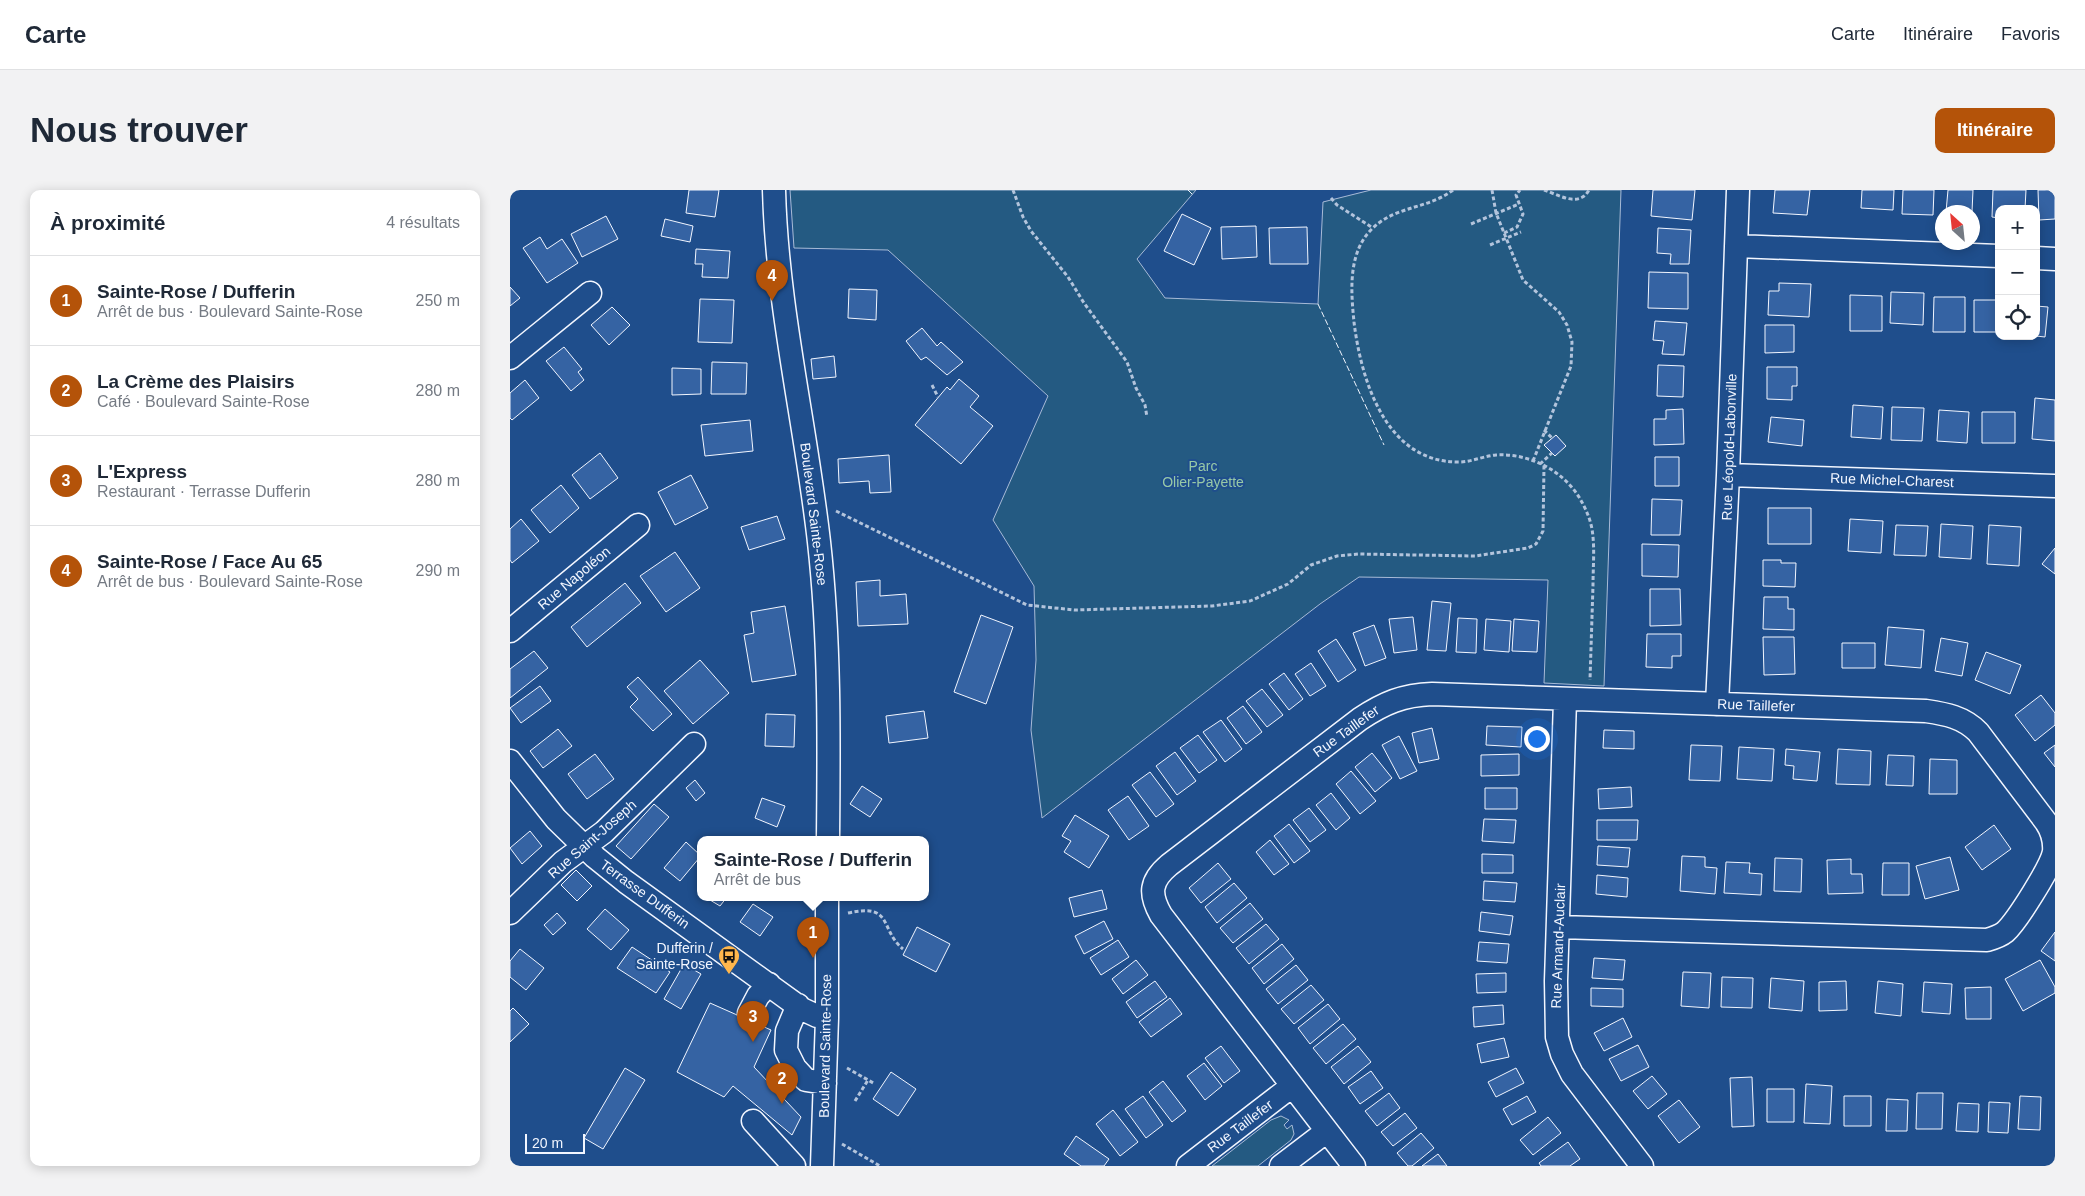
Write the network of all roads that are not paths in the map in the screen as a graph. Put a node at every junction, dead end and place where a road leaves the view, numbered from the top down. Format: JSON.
{"nodes":[{"id":1,"x":774,"y":190,"type":"edge"},
{"id":2,"x":1738,"y":190,"type":"edge"},
{"id":3,"x":1736,"y":246,"type":"junction"},
{"id":4,"x":1995,"y":256,"type":"edge"},
{"id":5,"x":2040,"y":258,"type":"edge"},
{"id":6,"x":2055,"y":258,"type":"edge"},
{"id":7,"x":590,"y":293,"type":"dead end"},
{"id":8,"x":510,"y":358,"type":"edge"},
{"id":9,"x":1728,"y":475,"type":"junction"},
{"id":10,"x":2055,"y":486,"type":"edge"},
{"id":11,"x":638,"y":525,"type":"dead end"},
{"id":12,"x":510,"y":631,"type":"edge"},
{"id":13,"x":1566,"y":700,"type":"junction"},
{"id":14,"x":1717,"y":704,"type":"junction"},
{"id":15,"x":694,"y":744,"type":"dead end"},
{"id":16,"x":510,"y":760,"type":"edge"},
{"id":17,"x":828,"y":836,"type":"edge"},
{"id":18,"x":583,"y":847,"type":"junction"},
{"id":19,"x":828,"y":901,"type":"edge"},
{"id":20,"x":510,"y":914,"type":"edge"},
{"id":21,"x":1559,"y":927,"type":"junction"},
{"id":22,"x":769,"y":984,"type":"junction"},
{"id":23,"x":798,"y":1005,"type":"junction"},
{"id":24,"x":749,"y":1013,"type":"dead end"},
{"id":25,"x":827,"y":1018,"type":"junction"},
{"id":26,"x":832,"y":1074,"type":"junction"},
{"id":27,"x":1292,"y":1086,"type":"junction"},
{"id":28,"x":753,"y":1121,"type":"dead end"},
{"id":29,"x":1327,"y":1131,"type":"junction"},
{"id":30,"x":794,"y":1166,"type":"edge"},
{"id":31,"x":822,"y":1166,"type":"edge"},
{"id":32,"x":1188,"y":1166,"type":"edge"},
{"id":33,"x":1281,"y":1166,"type":"edge"},
{"id":34,"x":1354,"y":1166,"type":"edge"},
{"id":35,"x":1642,"y":1166,"type":"edge"}],
"edges":[{"from":1,"to":17,"type":"street","name":"Boulevard Sainte-Rose"},
{"from":2,"to":3,"type":"street","name":"Rue Léopold-Labonville"},
{"from":3,"to":4,"type":"street"},
{"from":3,"to":9,"type":"street","name":"Rue Léopold-Labonville"},
{"from":5,"to":6,"type":"street"},
{"from":7,"to":8,"type":"street"},
{"from":9,"to":10,"type":"street","name":"Rue Michel-Charest"},
{"from":9,"to":14,"type":"street","name":"Rue Léopold-Labonville"},
{"from":11,"to":12,"type":"street","name":"Rue Napoléon"},
{"from":13,"to":14,"type":"street","name":"Rue Taillefer"},
{"from":13,"to":21,"type":"street","name":"Rue Armand-Auclair"},
{"from":13,"to":27,"type":"street","name":"Rue Taillefer"},
{"from":14,"to":21,"type":"street","name":"Rue Taillefer"},
{"from":15,"to":18,"type":"street","name":"Rue Saint-Joseph"},
{"from":16,"to":18,"type":"street","name":"Terrasse Dufferin"},
{"from":18,"to":20,"type":"street","name":"Rue Saint-Joseph"},
{"from":18,"to":22,"type":"street","name":"Terrasse Dufferin"},
{"from":19,"to":25,"type":"street","name":"Boulevard Sainte-Rose"},
{"from":21,"to":35,"type":"street","name":"Rue Armand-Auclair"},
{"from":22,"to":23,"type":"street","name":"Terrasse Dufferin"},
{"from":22,"to":24,"type":"street"},
{"from":23,"to":25,"type":"street","name":"Terrasse Dufferin"},
{"from":23,"to":26,"type":"street"},
{"from":25,"to":26,"type":"street","name":"Boulevard Sainte-Rose"},
{"from":26,"to":31,"type":"street","name":"Boulevard Sainte-Rose"},
{"from":27,"to":29,"type":"street","name":"Rue Taillefer"},
{"from":27,"to":32,"type":"street","name":"Rue Taillefer"},
{"from":28,"to":30,"type":"street"},
{"from":29,"to":33,"type":"street"},
{"from":29,"to":34,"type":"street","name":"Rue Taillefer"}]}
